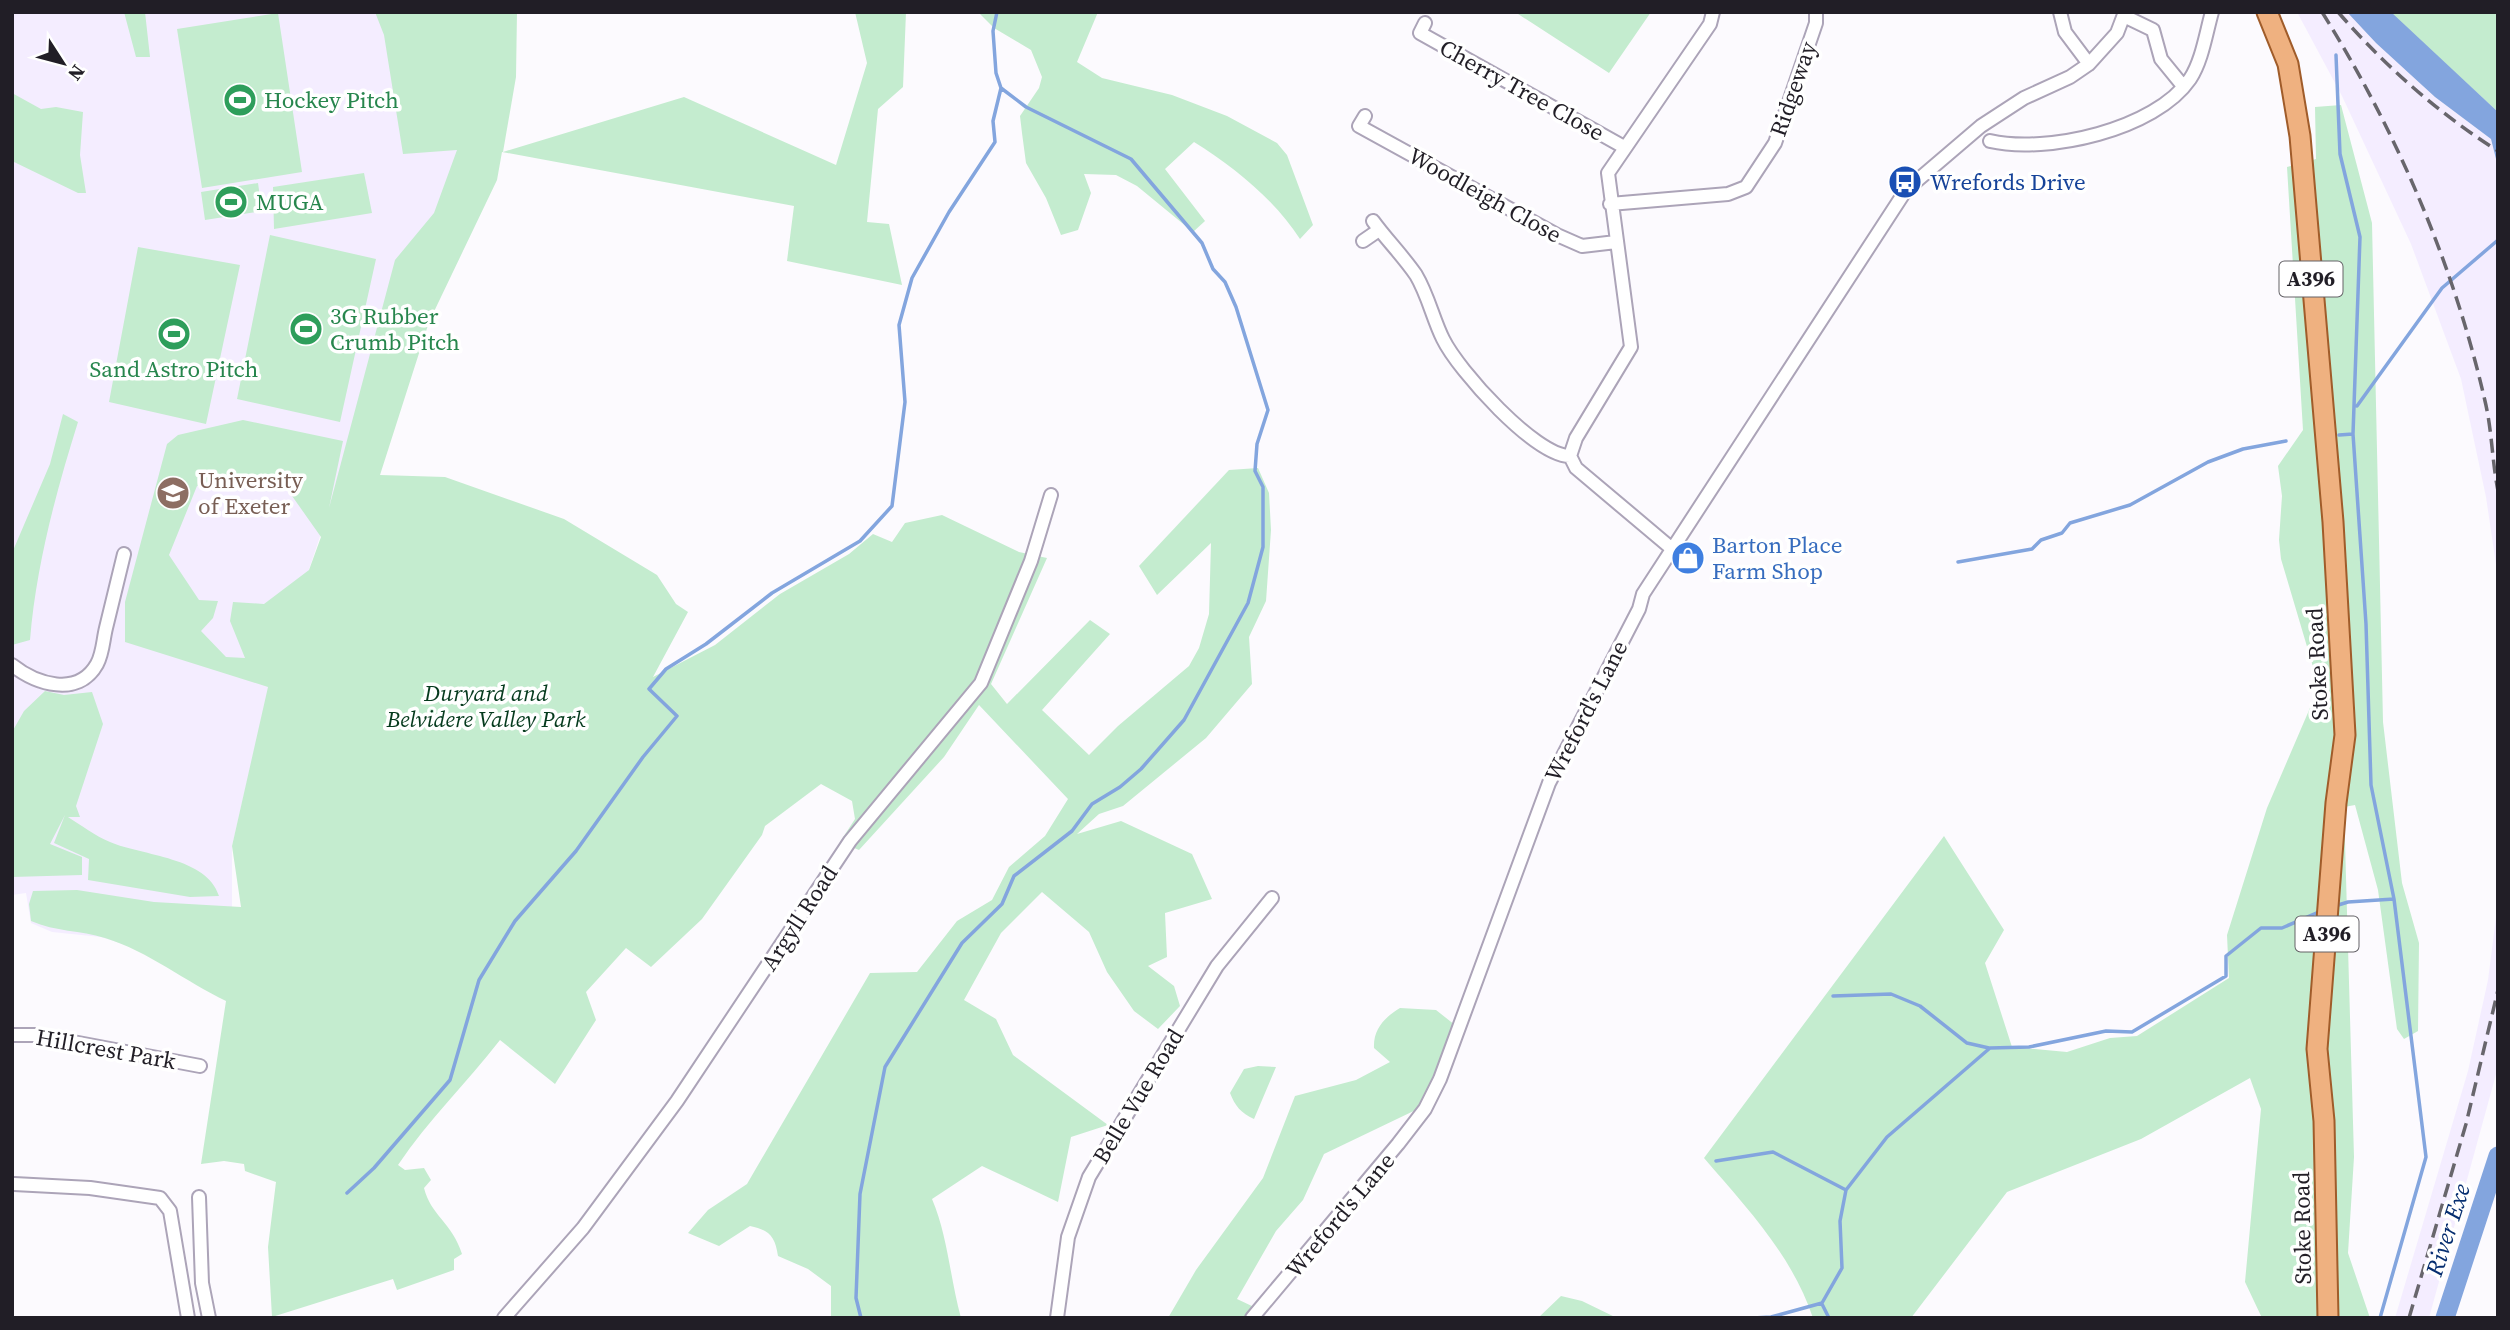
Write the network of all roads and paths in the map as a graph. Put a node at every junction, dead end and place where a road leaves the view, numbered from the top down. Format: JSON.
{"nodes":[{"id":1,"x":1713,"y":12,"type":"edge"},
{"id":2,"x":1816,"y":12,"type":"edge"},
{"id":3,"x":2060,"y":12,"type":"edge"},
{"id":4,"x":2212,"y":12,"type":"edge"},
{"id":5,"x":2267,"y":12,"type":"edge"},
{"id":6,"x":2124,"y":14,"type":"edge"},
{"id":7,"x":1420,"y":33,"type":"dead end"},
{"id":8,"x":2089,"y":64,"type":"junction"},
{"id":9,"x":2183,"y":86,"type":"junction"},
{"id":10,"x":1360,"y":125,"type":"dead end"},
{"id":11,"x":1990,"y":141,"type":"dead end"},
{"id":12,"x":1624,"y":147,"type":"junction"},
{"id":13,"x":1610,"y":204,"type":"junction"},
{"id":14,"x":1363,"y":241,"type":"dead end"},
{"id":15,"x":1616,"y":242,"type":"junction"},
{"id":16,"x":1570,"y":456,"type":"junction"},
{"id":17,"x":1051,"y":495,"type":"dead end"},
{"id":18,"x":1671,"y":548,"type":"junction"},
{"id":19,"x":124,"y":554,"type":"dead end"},
{"id":20,"x":12,"y":665,"type":"edge"},
{"id":21,"x":1272,"y":898,"type":"dead end"},
{"id":22,"x":12,"y":1035,"type":"edge"},
{"id":23,"x":200,"y":1066,"type":"dead end"},
{"id":24,"x":14,"y":1183,"type":"edge"},
{"id":25,"x":199,"y":1196,"type":"dead end"},
{"id":26,"x":188,"y":1318,"type":"edge"},
{"id":27,"x":209,"y":1318,"type":"edge"},
{"id":28,"x":504,"y":1318,"type":"edge"},
{"id":29,"x":1057,"y":1318,"type":"edge"},
{"id":30,"x":1252,"y":1318,"type":"edge"},
{"id":31,"x":2328,"y":1318,"type":"edge"}],
"edges":[{"from":1,"to":12,"type":"street"},
{"from":2,"to":13,"type":"street","name":"Ridgeway"},
{"from":3,"to":8,"type":"street"},
{"from":4,"to":9,"type":"street"},
{"from":5,"to":31,"type":"main road","name":"Stoke Road","number":"A396"},
{"from":6,"to":8,"type":"street","name":"Wreford's Lane"},
{"from":6,"to":9,"type":"street"},
{"from":7,"to":12,"type":"street","name":"Cherry Tree Close"},
{"from":8,"to":18,"type":"street","name":"Wreford's Lane"},
{"from":9,"to":11,"type":"street"},
{"from":10,"to":15,"type":"street","name":"Woodleigh Close"},
{"from":12,"to":13,"type":"street"},
{"from":13,"to":15,"type":"street"},
{"from":14,"to":16,"type":"street"},
{"from":15,"to":16,"type":"street"},
{"from":16,"to":18,"type":"street"},
{"from":17,"to":28,"type":"street","name":"Argyll Road"},
{"from":18,"to":30,"type":"street","name":"Wreford's Lane"},
{"from":19,"to":20,"type":"street"},
{"from":21,"to":29,"type":"street","name":"Belle Vue Road"},
{"from":22,"to":23,"type":"street","name":"Hillcrest Park"},
{"from":24,"to":26,"type":"street"},
{"from":25,"to":27,"type":"street"}]}
